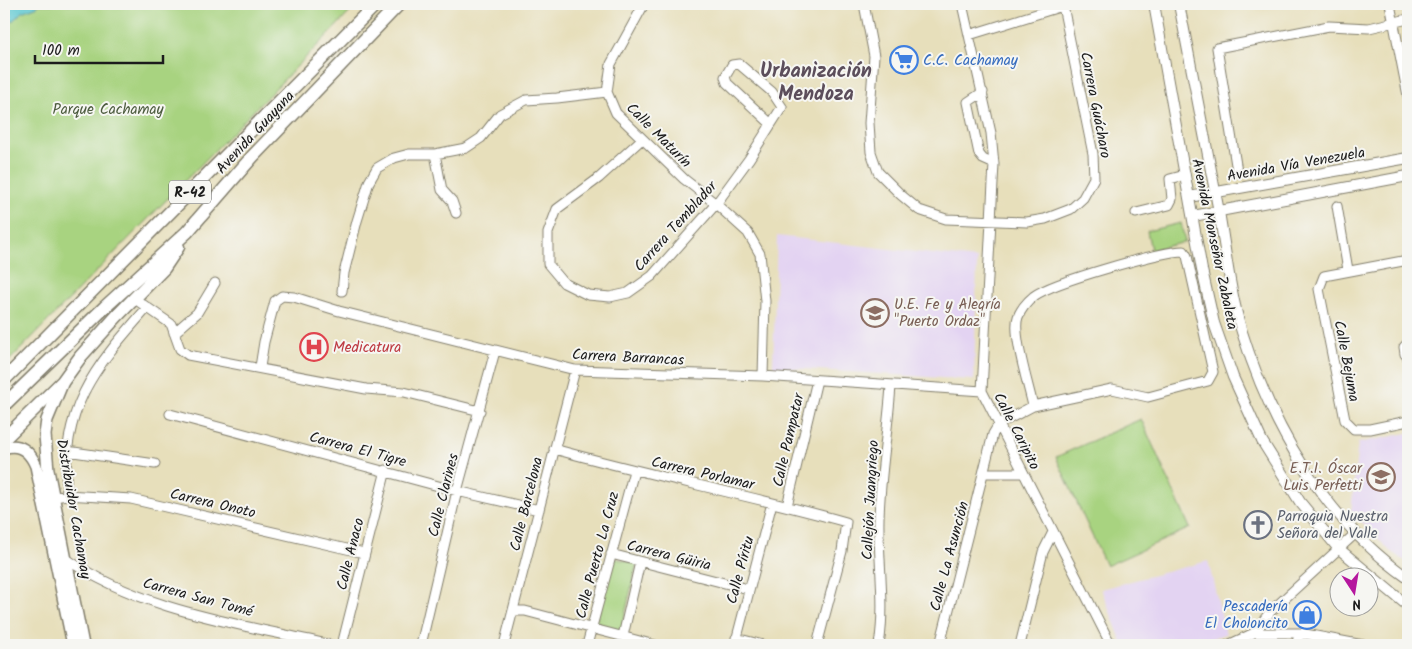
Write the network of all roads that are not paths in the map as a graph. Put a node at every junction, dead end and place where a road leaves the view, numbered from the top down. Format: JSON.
{"nodes":[{"id":1,"x":376,"y":4,"type":"edge"},
{"id":2,"x":399,"y":4,"type":"edge"},
{"id":3,"x":644,"y":4,"type":"edge"},
{"id":4,"x":864,"y":4,"type":"edge"},
{"id":5,"x":962,"y":4,"type":"edge"},
{"id":6,"x":1154,"y":4,"type":"edge"},
{"id":7,"x":1179,"y":4,"type":"edge"},
{"id":8,"x":1390,"y":4,"type":"edge"},
{"id":9,"x":1066,"y":5,"type":"edge"},
{"id":10,"x":1408,"y":19,"type":"edge"},
{"id":11,"x":1394,"y":22,"type":"junction"},
{"id":12,"x":969,"y":35,"type":"junction"},
{"id":13,"x":607,"y":92,"type":"junction"},
{"id":14,"x":982,"y":92,"type":"junction"},
{"id":15,"x":1408,"y":96,"type":"edge"},
{"id":16,"x":771,"y":124,"type":"junction"},
{"id":17,"x":642,"y":139,"type":"junction"},
{"id":18,"x":435,"y":154,"type":"junction"},
{"id":19,"x":1408,"y":158,"type":"edge"},
{"id":20,"x":994,"y":164,"type":"junction"},
{"id":21,"x":1237,"y":171,"type":"dead end"},
{"id":22,"x":1185,"y":175,"type":"junction"},
{"id":23,"x":1408,"y":176,"type":"edge"},
{"id":24,"x":1214,"y":194,"type":"junction"},
{"id":25,"x":1189,"y":197,"type":"junction"},
{"id":26,"x":716,"y":204,"type":"junction"},
{"id":27,"x":1337,"y":206,"type":"dead end"},
{"id":28,"x":1218,"y":211,"type":"junction"},
{"id":29,"x":1136,"y":212,"type":"dead end"},
{"id":30,"x":456,"y":213,"type":"dead end"},
{"id":31,"x":1192,"y":216,"type":"junction"},
{"id":32,"x":990,"y":221,"type":"junction"},
{"id":33,"x":187,"y":232,"type":"junction"},
{"id":34,"x":1408,"y":260,"type":"edge"},
{"id":35,"x":1348,"y":270,"type":"junction"},
{"id":36,"x":214,"y":283,"type":"dead end"},
{"id":37,"x":342,"y":292,"type":"dead end"},
{"id":38,"x":135,"y":299,"type":"junction"},
{"id":39,"x":146,"y":308,"type":"junction"},
{"id":40,"x":174,"y":333,"type":"junction"},
{"id":41,"x":1408,"y":343,"type":"edge"},
{"id":42,"x":495,"y":352,"type":"junction"},
{"id":43,"x":1408,"y":357,"type":"edge"},
{"id":44,"x":260,"y":367,"type":"junction"},
{"id":45,"x":574,"y":370,"type":"junction"},
{"id":46,"x":762,"y":376,"type":"junction"},
{"id":47,"x":4,"y":380,"type":"edge"},
{"id":48,"x":817,"y":380,"type":"junction"},
{"id":49,"x":63,"y":381,"type":"junction"},
{"id":50,"x":891,"y":386,"type":"junction"},
{"id":51,"x":982,"y":391,"type":"junction"},
{"id":52,"x":4,"y":406,"type":"edge"},
{"id":53,"x":1033,"y":406,"type":"junction"},
{"id":54,"x":480,"y":411,"type":"junction"},
{"id":55,"x":170,"y":414,"type":"dead end"},
{"id":56,"x":1408,"y":421,"type":"edge"},
{"id":57,"x":1000,"y":424,"type":"junction"},
{"id":58,"x":4,"y":439,"type":"edge"},
{"id":59,"x":4,"y":448,"type":"edge"},
{"id":60,"x":554,"y":449,"type":"junction"},
{"id":61,"x":67,"y":451,"type":"junction"},
{"id":62,"x":155,"y":464,"type":"dead end"},
{"id":63,"x":386,"y":470,"type":"junction"},
{"id":64,"x":634,"y":471,"type":"junction"},
{"id":65,"x":985,"y":473,"type":"junction"},
{"id":66,"x":1023,"y":473,"type":"junction"},
{"id":67,"x":457,"y":491,"type":"junction"},
{"id":68,"x":67,"y":495,"type":"junction"},
{"id":69,"x":54,"y":497,"type":"junction"},
{"id":70,"x":772,"y":503,"type":"junction"},
{"id":71,"x":787,"y":506,"type":"junction"},
{"id":72,"x":539,"y":510,"type":"junction"},
{"id":73,"x":1053,"y":532,"type":"junction"},
{"id":74,"x":1356,"y":533,"type":"junction"},
{"id":75,"x":1338,"y":548,"type":"junction"},
{"id":76,"x":364,"y":553,"type":"junction"},
{"id":77,"x":612,"y":554,"type":"junction"},
{"id":78,"x":65,"y":558,"type":"junction"},
{"id":79,"x":640,"y":562,"type":"junction"},
{"id":80,"x":1408,"y":578,"type":"edge"},
{"id":81,"x":748,"y":589,"type":"junction"},
{"id":82,"x":1408,"y":606,"type":"edge"},
{"id":83,"x":513,"y":611,"type":"junction"},
{"id":84,"x":592,"y":628,"type":"junction"},
{"id":85,"x":1254,"y":633,"type":"junction"},
{"id":86,"x":1300,"y":634,"type":"junction"},
{"id":87,"x":623,"y":636,"type":"junction"},
{"id":88,"x":736,"y":642,"type":"edge"},
{"id":89,"x":73,"y":645,"type":"edge"},
{"id":90,"x":83,"y":645,"type":"edge"},
{"id":91,"x":330,"y":645,"type":"edge"},
{"id":92,"x":342,"y":645,"type":"edge"},
{"id":93,"x":421,"y":645,"type":"edge"},
{"id":94,"x":504,"y":645,"type":"edge"},
{"id":95,"x":587,"y":645,"type":"edge"},
{"id":96,"x":655,"y":645,"type":"edge"},
{"id":97,"x":763,"y":645,"type":"edge"},
{"id":98,"x":817,"y":645,"type":"edge"},
{"id":99,"x":880,"y":645,"type":"edge"},
{"id":100,"x":940,"y":645,"type":"edge"},
{"id":101,"x":1020,"y":645,"type":"edge"},
{"id":102,"x":1111,"y":645,"type":"edge"},
{"id":103,"x":1228,"y":645,"type":"edge"},
{"id":104,"x":1296,"y":645,"type":"edge"},
{"id":105,"x":1363,"y":645,"type":"edge"}],
"edges":[{"from":1,"to":47,"type":"main road","name":"Avenida Guayana","number":"R-42"},
{"from":2,"to":33,"type":"main road","name":"Avenida Guayana","number":"R-42"},
{"from":3,"to":13,"type":"street"},
{"from":4,"to":32,"type":"street","name":"Carrera Guácharo"},
{"from":5,"to":12,"type":"street","name":"Calle Caripito"},
{"from":6,"to":22,"type":"street","name":"Avenida Monseñor Zabaleta"},
{"from":7,"to":24,"type":"street","name":"Avenida Monseñor Zabaleta"},
{"from":8,"to":11,"type":"street"},
{"from":9,"to":12,"type":"street"},
{"from":9,"to":32,"type":"street","name":"Carrera Guácharo"},
{"from":10,"to":11,"type":"street"},
{"from":11,"to":15,"type":"street"},
{"from":11,"to":21,"type":"street"},
{"from":12,"to":14,"type":"street","name":"Calle Caripito"},
{"from":13,"to":17,"type":"street","name":"Calle Maturín"},
{"from":13,"to":18,"type":"street"},
{"from":14,"to":20,"type":"street","name":"Calle Caripito"},
{"from":14,"to":20,"type":"street"},
{"from":16,"to":16,"type":"street","name":"Carrera Temblador"},
{"from":16,"to":26,"type":"street","name":"Carrera Temblador"},
{"from":17,"to":26,"type":"street","name":"Calle Maturín"},
{"from":17,"to":26,"type":"street","name":"Carrera Temblador"},
{"from":18,"to":30,"type":"street"},
{"from":18,"to":37,"type":"street"},
{"from":19,"to":24,"type":"street","name":"Avenida Vía Venezuela"},
{"from":20,"to":32,"type":"street","name":"Calle Caripito"},
{"from":22,"to":25,"type":"street","name":"Avenida Monseñor Zabaleta"},
{"from":22,"to":29,"type":"street"},
{"from":23,"to":28,"type":"street"},
{"from":24,"to":25,"type":"street","name":"Avenida Vía Venezuela"},
{"from":24,"to":28,"type":"street","name":"Avenida Monseñor Zabaleta"},
{"from":25,"to":31,"type":"street","name":"Avenida Monseñor Zabaleta"},
{"from":26,"to":46,"type":"street","name":"Calle Maturín"},
{"from":27,"to":35,"type":"street"},
{"from":28,"to":31,"type":"street"},
{"from":28,"to":74,"type":"street","name":"Avenida Monseñor Zabaleta"},
{"from":31,"to":75,"type":"street","name":"Avenida Monseñor Zabaleta"},
{"from":32,"to":51,"type":"street","name":"Calle Caripito"},
{"from":33,"to":38,"type":"main road","name":"Distribuidor Cachamay","number":"R-42"},
{"from":33,"to":52,"type":"main road","name":"Avenida Guayana","number":"R-42"},
{"from":34,"to":35,"type":"street"},
{"from":35,"to":56,"type":"street","name":"Calle Bejuma"},
{"from":36,"to":40,"type":"street"},
{"from":38,"to":39,"type":"street"},
{"from":38,"to":49,"type":"main road","name":"Distribuidor Cachamay","number":"R-42"},
{"from":39,"to":40,"type":"street"},
{"from":39,"to":61,"type":"street"},
{"from":40,"to":44,"type":"street"},
{"from":41,"to":43,"type":"street"},
{"from":42,"to":44,"type":"street","name":"Carrera Barrancas"},
{"from":42,"to":45,"type":"street","name":"Carrera Barrancas"},
{"from":42,"to":54,"type":"street","name":"Calle Clarines"},
{"from":44,"to":54,"type":"street"},
{"from":45,"to":46,"type":"street","name":"Carrera Barrancas"},
{"from":45,"to":60,"type":"street","name":"Calle Barcelona"},
{"from":46,"to":48,"type":"street","name":"Carrera Barrancas"},
{"from":48,"to":50,"type":"street","name":"Carrera Barrancas"},
{"from":48,"to":71,"type":"street","name":"Calle Pampatar"},
{"from":49,"to":58,"type":"main road","name":"Distribuidor Cachamay","number":"R-42"},
{"from":49,"to":69,"type":"main road","name":"Distribuidor Cachamay"},
{"from":50,"to":51,"type":"street","name":"Carrera Barrancas"},
{"from":50,"to":99,"type":"street","name":"Callejón Juangriego"},
{"from":51,"to":57,"type":"street","name":"Calle Caripito"},
{"from":53,"to":53,"type":"street"},
{"from":53,"to":57,"type":"street"},
{"from":54,"to":67,"type":"street","name":"Calle Clarines"},
{"from":55,"to":63,"type":"street","name":"Carrera El Tigre"},
{"from":57,"to":65,"type":"street","name":"Calle La Asunción"},
{"from":57,"to":66,"type":"street","name":"Calle Caripito"},
{"from":59,"to":89,"type":"main road","name":"Distribuidor Cachamay"},
{"from":60,"to":64,"type":"street","name":"Carrera Porlamar"},
{"from":60,"to":72,"type":"street","name":"Calle Barcelona"},
{"from":61,"to":62,"type":"street"},
{"from":61,"to":68,"type":"street"},
{"from":63,"to":67,"type":"street","name":"Carrera El Tigre"},
{"from":63,"to":76,"type":"street","name":"Calle Anaco"},
{"from":64,"to":70,"type":"street","name":"Carrera Porlamar"},
{"from":64,"to":77,"type":"street","name":"Calle Puerto La Cruz"},
{"from":65,"to":66,"type":"street"},
{"from":65,"to":100,"type":"street","name":"Calle La Asunción"},
{"from":66,"to":73,"type":"street","name":"Calle Caripito"},
{"from":67,"to":72,"type":"street","name":"Carrera El Tigre"},
{"from":67,"to":93,"type":"street","name":"Calle Clarines"},
{"from":68,"to":69,"type":"street","name":"Carrera Onoto"},
{"from":68,"to":76,"type":"street","name":"Carrera Onoto"},
{"from":69,"to":78,"type":"main road","name":"Distribuidor Cachamay"},
{"from":70,"to":71,"type":"street","name":"Carrera Porlamar"},
{"from":70,"to":81,"type":"street","name":"Calle Píritu"},
{"from":71,"to":98,"type":"street","name":"Carrera Porlamar"},
{"from":72,"to":83,"type":"street","name":"Calle Barcelona"},
{"from":73,"to":101,"type":"street"},
{"from":73,"to":102,"type":"street","name":"Calle Caripito"},
{"from":74,"to":75,"type":"street"},
{"from":74,"to":80,"type":"street","name":"Avenida Monseñor Zabaleta"},
{"from":75,"to":82,"type":"street","name":"Avenida Monseñor Zabaleta"},
{"from":75,"to":85,"type":"street"},
{"from":76,"to":92,"type":"street","name":"Calle Anaco"},
{"from":77,"to":79,"type":"street","name":"Carrera Güiria"},
{"from":77,"to":84,"type":"street","name":"Calle Puerto La Cruz"},
{"from":78,"to":90,"type":"main road","name":"Distribuidor Cachamay"},
{"from":78,"to":91,"type":"street","name":"Carrera San Tomé"},
{"from":79,"to":81,"type":"street","name":"Carrera Güiria"},
{"from":79,"to":87,"type":"street"},
{"from":81,"to":88,"type":"street","name":"Calle Píritu"},
{"from":83,"to":84,"type":"street"},
{"from":83,"to":94,"type":"street","name":"Calle Barcelona"},
{"from":84,"to":87,"type":"street"},
{"from":84,"to":95,"type":"street","name":"Calle Puerto La Cruz"},
{"from":85,"to":86,"type":"street"},
{"from":85,"to":103,"type":"street"},
{"from":86,"to":104,"type":"street"},
{"from":86,"to":105,"type":"street"},
{"from":87,"to":96,"type":"street"},
{"from":88,"to":97,"type":"street"}]}
